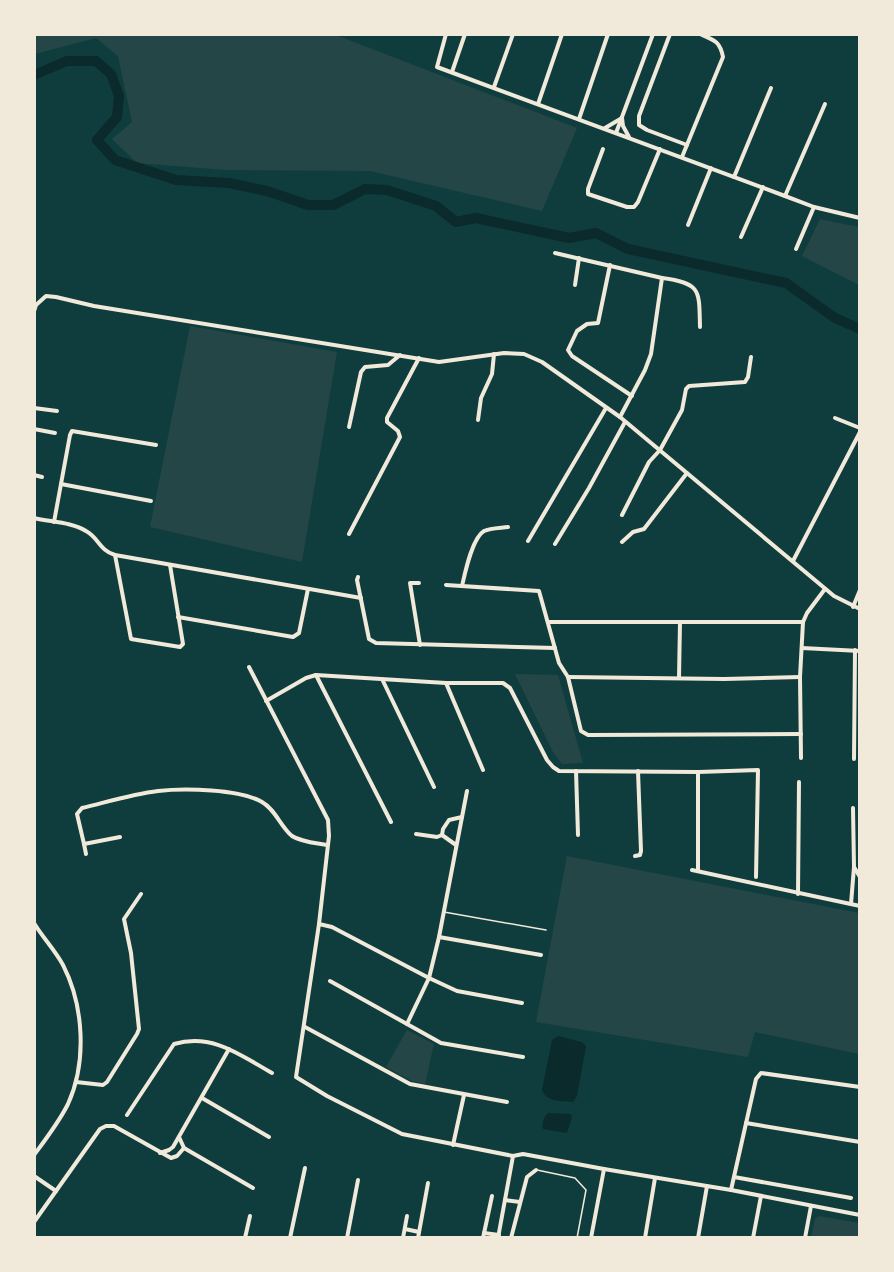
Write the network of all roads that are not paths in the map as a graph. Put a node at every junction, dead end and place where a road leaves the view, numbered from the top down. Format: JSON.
{"nodes":[{"id":1,"x":446,"y":34,"type":"edge"},
{"id":2,"x":465,"y":34,"type":"edge"},
{"id":3,"x":513,"y":34,"type":"edge"},
{"id":4,"x":562,"y":34,"type":"edge"},
{"id":5,"x":608,"y":34,"type":"edge"},
{"id":6,"x":653,"y":34,"type":"edge"},
{"id":7,"x":670,"y":34,"type":"edge"},
{"id":8,"x":700,"y":34,"type":"edge"},
{"id":9,"x":452,"y":72,"type":"junction"},
{"id":10,"x":494,"y":87,"type":"junction"},
{"id":11,"x":771,"y":88,"type":"dead end"},
{"id":12,"x":538,"y":104,"type":"junction"},
{"id":13,"x":825,"y":104,"type":"dead end"},
{"id":14,"x":622,"y":118,"type":"junction"},
{"id":15,"x":579,"y":119,"type":"junction"},
{"id":16,"x":604,"y":128,"type":"junction"},
{"id":17,"x":616,"y":133,"type":"junction"},
{"id":18,"x":629,"y":138,"type":"junction"},
{"id":19,"x":687,"y":145,"type":"junction"},
{"id":20,"x":603,"y":149,"type":"dead end"},
{"id":21,"x":660,"y":149,"type":"junction"},
{"id":22,"x":682,"y":157,"type":"junction"},
{"id":23,"x":711,"y":168,"type":"junction"},
{"id":24,"x":734,"y":177,"type":"junction"},
{"id":25,"x":763,"y":187,"type":"junction"},
{"id":26,"x":785,"y":196,"type":"junction"},
{"id":27,"x":814,"y":207,"type":"junction"},
{"id":28,"x":860,"y":219,"type":"edge"},
{"id":29,"x":688,"y":225,"type":"dead end"},
{"id":30,"x":741,"y":237,"type":"dead end"},
{"id":31,"x":796,"y":249,"type":"dead end"},
{"id":32,"x":555,"y":253,"type":"dead end"},
{"id":33,"x":579,"y":258,"type":"junction"},
{"id":34,"x":610,"y":265,"type":"junction"},
{"id":35,"x":662,"y":278,"type":"junction"},
{"id":36,"x":575,"y":285,"type":"dead end"},
{"id":37,"x":34,"y":311,"type":"edge"},
{"id":38,"x":700,"y":327,"type":"dead end"},
{"id":39,"x":494,"y":354,"type":"junction"},
{"id":40,"x":400,"y":355,"type":"junction"},
{"id":41,"x":751,"y":357,"type":"dead end"},
{"id":42,"x":419,"y":358,"type":"junction"},
{"id":43,"x":632,"y":396,"type":"junction"},
{"id":44,"x":34,"y":408,"type":"edge"},
{"id":45,"x":606,"y":408,"type":"junction"},
{"id":46,"x":57,"y":411,"type":"dead end"},
{"id":47,"x":620,"y":417,"type":"junction"},
{"id":48,"x":835,"y":418,"type":"dead end"},
{"id":49,"x":478,"y":420,"type":"dead end"},
{"id":50,"x":625,"y":422,"type":"junction"},
{"id":51,"x":348,"y":427,"type":"dead end"},
{"id":52,"x":34,"y":429,"type":"edge"},
{"id":53,"x":860,"y":430,"type":"edge"},
{"id":54,"x":55,"y":433,"type":"dead end"},
{"id":55,"x":156,"y":445,"type":"dead end"},
{"id":56,"x":660,"y":450,"type":"junction"},
{"id":57,"x":687,"y":473,"type":"junction"},
{"id":58,"x":34,"y":475,"type":"edge"},
{"id":59,"x":42,"y":477,"type":"dead end"},
{"id":60,"x":61,"y":484,"type":"junction"},
{"id":61,"x":151,"y":501,"type":"dead end"},
{"id":62,"x":622,"y":515,"type":"dead end"},
{"id":63,"x":34,"y":518,"type":"edge"},
{"id":64,"x":54,"y":522,"type":"junction"},
{"id":65,"x":508,"y":527,"type":"dead end"},
{"id":66,"x":349,"y":534,"type":"dead end"},
{"id":67,"x":528,"y":541,"type":"dead end"},
{"id":68,"x":622,"y":542,"type":"dead end"},
{"id":69,"x":555,"y":544,"type":"dead end"},
{"id":70,"x":115,"y":555,"type":"junction"},
{"id":71,"x":793,"y":561,"type":"junction"},
{"id":72,"x":170,"y":565,"type":"junction"},
{"id":73,"x":358,"y":577,"type":"dead end"},
{"id":74,"x":419,"y":584,"type":"dead end"},
{"id":75,"x":446,"y":585,"type":"dead end"},
{"id":76,"x":462,"y":586,"type":"junction"},
{"id":77,"x":308,"y":589,"type":"junction"},
{"id":78,"x":825,"y":589,"type":"junction"},
{"id":79,"x":860,"y":590,"type":"edge"},
{"id":80,"x":361,"y":598,"type":"junction"},
{"id":81,"x":853,"y":607,"type":"junction"},
{"id":82,"x":860,"y":609,"type":"edge"},
{"id":83,"x":178,"y":617,"type":"junction"},
{"id":84,"x":549,"y":622,"type":"junction"},
{"id":85,"x":680,"y":622,"type":"junction"},
{"id":86,"x":803,"y":622,"type":"junction"},
{"id":87,"x":420,"y":645,"type":"junction"},
{"id":88,"x":555,"y":648,"type":"junction"},
{"id":89,"x":802,"y":648,"type":"junction"},
{"id":90,"x":857,"y":650,"type":"edge"},
{"id":91,"x":249,"y":667,"type":"dead end"},
{"id":92,"x":316,"y":675,"type":"junction"},
{"id":93,"x":567,"y":677,"type":"junction"},
{"id":94,"x":800,"y":677,"type":"junction"},
{"id":95,"x":679,"y":678,"type":"junction"},
{"id":96,"x":383,"y":681,"type":"junction"},
{"id":97,"x":446,"y":683,"type":"junction"},
{"id":98,"x":266,"y":701,"type":"junction"},
{"id":99,"x":857,"y":732,"type":"edge"},
{"id":100,"x":801,"y":734,"type":"junction"},
{"id":101,"x":801,"y":758,"type":"dead end"},
{"id":102,"x":854,"y":759,"type":"dead end"},
{"id":103,"x":483,"y":770,"type":"dead end"},
{"id":104,"x":576,"y":771,"type":"junction"},
{"id":105,"x":638,"y":771,"type":"junction"},
{"id":106,"x":698,"y":771,"type":"junction"},
{"id":107,"x":799,"y":782,"type":"dead end"},
{"id":108,"x":434,"y":787,"type":"dead end"},
{"id":109,"x":467,"y":791,"type":"dead end"},
{"id":110,"x":854,"y":807,"type":"dead end"},
{"id":111,"x":462,"y":817,"type":"junction"},
{"id":112,"x":391,"y":822,"type":"dead end"},
{"id":113,"x":416,"y":834,"type":"dead end"},
{"id":114,"x":442,"y":835,"type":"junction"},
{"id":115,"x":578,"y":835,"type":"dead end"},
{"id":116,"x":120,"y":837,"type":"dead end"},
{"id":117,"x":84,"y":844,"type":"junction"},
{"id":118,"x":327,"y":845,"type":"junction"},
{"id":119,"x":456,"y":845,"type":"junction"},
{"id":120,"x":86,"y":854,"type":"dead end"},
{"id":121,"x":635,"y":856,"type":"dead end"},
{"id":122,"x":854,"y":867,"type":"junction"},
{"id":123,"x":692,"y":870,"type":"dead end"},
{"id":124,"x":698,"y":871,"type":"junction"},
{"id":125,"x":756,"y":877,"type":"dead end"},
{"id":126,"x":860,"y":877,"type":"edge"},
{"id":127,"x":141,"y":894,"type":"dead end"},
{"id":128,"x":798,"y":894,"type":"junction"},
{"id":129,"x":851,"y":904,"type":"junction"},
{"id":130,"x":860,"y":906,"type":"edge"},
{"id":131,"x":444,"y":912,"type":"junction"},
{"id":132,"x":34,"y":923,"type":"edge"},
{"id":133,"x":319,"y":924,"type":"junction"},
{"id":134,"x":546,"y":930,"type":"dead end"},
{"id":135,"x":439,"y":937,"type":"junction"},
{"id":136,"x":541,"y":955,"type":"dead end"},
{"id":137,"x":429,"y":978,"type":"junction"},
{"id":138,"x":330,"y":981,"type":"dead end"},
{"id":139,"x":522,"y":1003,"type":"dead end"},
{"id":140,"x":407,"y":1024,"type":"junction"},
{"id":141,"x":304,"y":1027,"type":"junction"},
{"id":142,"x":229,"y":1049,"type":"junction"},
{"id":143,"x":523,"y":1057,"type":"dead end"},
{"id":144,"x":272,"y":1073,"type":"dead end"},
{"id":145,"x":76,"y":1082,"type":"junction"},
{"id":146,"x":860,"y":1087,"type":"edge"},
{"id":147,"x":464,"y":1095,"type":"junction"},
{"id":148,"x":202,"y":1098,"type":"junction"},
{"id":149,"x":507,"y":1102,"type":"dead end"},
{"id":150,"x":127,"y":1115,"type":"dead end"},
{"id":151,"x":746,"y":1123,"type":"junction"},
{"id":152,"x":179,"y":1136,"type":"junction"},
{"id":153,"x":269,"y":1137,"type":"dead end"},
{"id":154,"x":860,"y":1142,"type":"edge"},
{"id":155,"x":453,"y":1144,"type":"junction"},
{"id":156,"x":184,"y":1148,"type":"junction"},
{"id":157,"x":159,"y":1153,"type":"junction"},
{"id":158,"x":34,"y":1155,"type":"edge"},
{"id":159,"x":513,"y":1156,"type":"junction"},
{"id":160,"x":305,"y":1168,"type":"dead end"},
{"id":161,"x":604,"y":1169,"type":"junction"},
{"id":162,"x":536,"y":1170,"type":"joint"},
{"id":163,"x":34,"y":1176,"type":"edge"},
{"id":164,"x":734,"y":1177,"type":"junction"},
{"id":165,"x":655,"y":1178,"type":"junction"},
{"id":166,"x":358,"y":1180,"type":"dead end"},
{"id":167,"x":428,"y":1184,"type":"dead end"},
{"id":168,"x":706,"y":1186,"type":"junction"},
{"id":169,"x":254,"y":1188,"type":"dead end"},
{"id":170,"x":731,"y":1190,"type":"junction"},
{"id":171,"x":56,"y":1191,"type":"junction"},
{"id":172,"x":492,"y":1196,"type":"dead end"},
{"id":173,"x":761,"y":1196,"type":"junction"},
{"id":174,"x":851,"y":1198,"type":"dead end"},
{"id":175,"x":506,"y":1200,"type":"junction"},
{"id":176,"x":520,"y":1202,"type":"junction"},
{"id":177,"x":811,"y":1206,"type":"junction"},
{"id":178,"x":860,"y":1215,"type":"edge"},
{"id":179,"x":250,"y":1216,"type":"dead end"},
{"id":180,"x":407,"y":1216,"type":"dead end"},
{"id":181,"x":34,"y":1222,"type":"edge"},
{"id":182,"x":405,"y":1229,"type":"junction"},
{"id":183,"x":418,"y":1235,"type":"edge"},
{"id":184,"x":484,"y":1235,"type":"edge"},
{"id":185,"x":499,"y":1236,"type":"edge"},
{"id":186,"x":245,"y":1238,"type":"edge"},
{"id":187,"x":290,"y":1238,"type":"edge"},
{"id":188,"x":347,"y":1238,"type":"edge"},
{"id":189,"x":403,"y":1238,"type":"edge"},
{"id":190,"x":512,"y":1238,"type":"edge"},
{"id":191,"x":577,"y":1238,"type":"edge"},
{"id":192,"x":591,"y":1238,"type":"edge"},
{"id":193,"x":645,"y":1238,"type":"edge"},
{"id":194,"x":698,"y":1238,"type":"edge"},
{"id":195,"x":753,"y":1238,"type":"edge"},
{"id":196,"x":805,"y":1238,"type":"edge"}],
"edges":[{"from":1,"to":9,"type":"street"},
{"from":2,"to":9,"type":"street"},
{"from":3,"to":10,"type":"street"},
{"from":4,"to":12,"type":"street"},
{"from":5,"to":15,"type":"street"},
{"from":6,"to":14,"type":"street"},
{"from":7,"to":19,"type":"street"},
{"from":8,"to":19,"type":"street"},
{"from":9,"to":10,"type":"street"},
{"from":10,"to":12,"type":"street"},
{"from":11,"to":24,"type":"street"},
{"from":12,"to":15,"type":"street"},
{"from":13,"to":26,"type":"street"},
{"from":14,"to":16,"type":"street"},
{"from":14,"to":17,"type":"street"},
{"from":14,"to":18,"type":"street"},
{"from":15,"to":16,"type":"street"},
{"from":16,"to":17,"type":"street"},
{"from":17,"to":18,"type":"street"},
{"from":18,"to":21,"type":"street"},
{"from":19,"to":22,"type":"street"},
{"from":20,"to":21,"type":"street"},
{"from":21,"to":22,"type":"street"},
{"from":22,"to":23,"type":"street"},
{"from":23,"to":24,"type":"street"},
{"from":23,"to":29,"type":"street"},
{"from":24,"to":25,"type":"street"},
{"from":25,"to":26,"type":"street"},
{"from":25,"to":30,"type":"street"},
{"from":26,"to":27,"type":"street"},
{"from":27,"to":28,"type":"street"},
{"from":27,"to":31,"type":"street"},
{"from":32,"to":33,"type":"street"},
{"from":33,"to":34,"type":"street"},
{"from":33,"to":36,"type":"street"},
{"from":34,"to":35,"type":"street"},
{"from":34,"to":43,"type":"street"},
{"from":35,"to":38,"type":"street"},
{"from":35,"to":43,"type":"street"},
{"from":37,"to":40,"type":"street"},
{"from":39,"to":42,"type":"street"},
{"from":39,"to":45,"type":"street"},
{"from":39,"to":49,"type":"street"},
{"from":40,"to":42,"type":"street"},
{"from":40,"to":51,"type":"street"},
{"from":41,"to":56,"type":"street"},
{"from":42,"to":66,"type":"street"},
{"from":43,"to":47,"type":"street"},
{"from":44,"to":46,"type":"street"},
{"from":45,"to":47,"type":"street"},
{"from":45,"to":67,"type":"street"},
{"from":47,"to":50,"type":"street"},
{"from":48,"to":53,"type":"street"},
{"from":50,"to":56,"type":"street"},
{"from":50,"to":69,"type":"street"},
{"from":52,"to":54,"type":"street"},
{"from":53,"to":71,"type":"street"},
{"from":55,"to":60,"type":"street"},
{"from":56,"to":57,"type":"street"},
{"from":56,"to":62,"type":"street"},
{"from":57,"to":68,"type":"street"},
{"from":57,"to":71,"type":"street"},
{"from":58,"to":59,"type":"street"},
{"from":60,"to":61,"type":"street"},
{"from":60,"to":64,"type":"street"},
{"from":63,"to":64,"type":"street"},
{"from":64,"to":70,"type":"street"},
{"from":65,"to":76,"type":"street"},
{"from":70,"to":72,"type":"street"},
{"from":70,"to":83,"type":"street"},
{"from":71,"to":78,"type":"street"},
{"from":72,"to":77,"type":"street"},
{"from":72,"to":83,"type":"street"},
{"from":73,"to":80,"type":"street"},
{"from":74,"to":87,"type":"street"},
{"from":75,"to":76,"type":"street"},
{"from":76,"to":84,"type":"street"},
{"from":77,"to":80,"type":"street"},
{"from":77,"to":83,"type":"street"},
{"from":78,"to":81,"type":"street"},
{"from":78,"to":86,"type":"street"},
{"from":79,"to":81,"type":"street"},
{"from":80,"to":87,"type":"street"},
{"from":81,"to":82,"type":"street"},
{"from":84,"to":85,"type":"street"},
{"from":84,"to":88,"type":"street"},
{"from":85,"to":86,"type":"street"},
{"from":85,"to":95,"type":"street"},
{"from":86,"to":89,"type":"street"},
{"from":87,"to":88,"type":"street"},
{"from":88,"to":93,"type":"street"},
{"from":89,"to":90,"type":"street"},
{"from":89,"to":94,"type":"street"},
{"from":90,"to":99,"type":"street"},
{"from":91,"to":98,"type":"street"},
{"from":92,"to":96,"type":"street"},
{"from":92,"to":98,"type":"street"},
{"from":92,"to":112,"type":"street"},
{"from":93,"to":95,"type":"street"},
{"from":93,"to":100,"type":"street"},
{"from":94,"to":95,"type":"street"},
{"from":94,"to":100,"type":"street"},
{"from":96,"to":97,"type":"street"},
{"from":96,"to":108,"type":"street"},
{"from":97,"to":103,"type":"street"},
{"from":97,"to":104,"type":"street"},
{"from":98,"to":118,"type":"street"},
{"from":99,"to":102,"type":"street"},
{"from":100,"to":101,"type":"street"},
{"from":104,"to":105,"type":"street"},
{"from":104,"to":115,"type":"street"},
{"from":105,"to":106,"type":"street"},
{"from":105,"to":121,"type":"street"},
{"from":106,"to":124,"type":"street"},
{"from":106,"to":125,"type":"street"},
{"from":107,"to":128,"type":"street"},
{"from":109,"to":111,"type":"street"},
{"from":110,"to":122,"type":"street"},
{"from":111,"to":114,"type":"street"},
{"from":111,"to":119,"type":"street"},
{"from":113,"to":114,"type":"street"},
{"from":114,"to":119,"type":"street"},
{"from":116,"to":117,"type":"street"},
{"from":117,"to":118,"type":"street"},
{"from":117,"to":120,"type":"street"},
{"from":118,"to":133,"type":"street"},
{"from":119,"to":131,"type":"street"},
{"from":122,"to":126,"type":"street"},
{"from":122,"to":129,"type":"street"},
{"from":123,"to":124,"type":"street"},
{"from":124,"to":128,"type":"street"},
{"from":127,"to":145,"type":"street"},
{"from":128,"to":129,"type":"street"},
{"from":129,"to":130,"type":"street"},
{"from":131,"to":134,"type":"lane"},
{"from":131,"to":135,"type":"street"},
{"from":132,"to":145,"type":"street"},
{"from":133,"to":137,"type":"street"},
{"from":133,"to":141,"type":"street"},
{"from":135,"to":136,"type":"street"},
{"from":135,"to":137,"type":"street"},
{"from":137,"to":139,"type":"street"},
{"from":137,"to":140,"type":"street"},
{"from":138,"to":140,"type":"street"},
{"from":140,"to":143,"type":"street"},
{"from":141,"to":147,"type":"street"},
{"from":141,"to":155,"type":"street"},
{"from":142,"to":144,"type":"street"},
{"from":142,"to":148,"type":"street"},
{"from":142,"to":150,"type":"street"},
{"from":145,"to":158,"type":"street"},
{"from":146,"to":151,"type":"street"},
{"from":147,"to":149,"type":"street"},
{"from":147,"to":155,"type":"street"},
{"from":148,"to":152,"type":"street"},
{"from":148,"to":153,"type":"street"},
{"from":151,"to":154,"type":"street"},
{"from":151,"to":164,"type":"street"},
{"from":152,"to":156,"type":"street"},
{"from":152,"to":157,"type":"street"},
{"from":155,"to":159,"type":"street"},
{"from":156,"to":157,"type":"street"},
{"from":156,"to":169,"type":"street"},
{"from":157,"to":171,"type":"street"},
{"from":159,"to":161,"type":"street"},
{"from":159,"to":175,"type":"street"},
{"from":160,"to":187,"type":"street"},
{"from":161,"to":165,"type":"street"},
{"from":161,"to":192,"type":"street"},
{"from":162,"to":176,"type":"street"},
{"from":162,"to":191,"type":"lane"},
{"from":163,"to":171,"type":"street"},
{"from":164,"to":170,"type":"street"},
{"from":164,"to":174,"type":"street"},
{"from":165,"to":168,"type":"street"},
{"from":165,"to":193,"type":"street"},
{"from":166,"to":188,"type":"street"},
{"from":167,"to":183,"type":"street"},
{"from":168,"to":170,"type":"street"},
{"from":168,"to":194,"type":"street"},
{"from":170,"to":173,"type":"street"},
{"from":171,"to":181,"type":"street"},
{"from":172,"to":184,"type":"street"},
{"from":173,"to":177,"type":"street"},
{"from":173,"to":195,"type":"street"},
{"from":175,"to":176,"type":"street"},
{"from":175,"to":185,"type":"street"},
{"from":176,"to":190,"type":"street"},
{"from":177,"to":178,"type":"street"},
{"from":177,"to":196,"type":"street"},
{"from":179,"to":186,"type":"street"},
{"from":180,"to":182,"type":"street"},
{"from":182,"to":183,"type":"street"},
{"from":182,"to":189,"type":"street"},
{"from":184,"to":185,"type":"street"}]}
